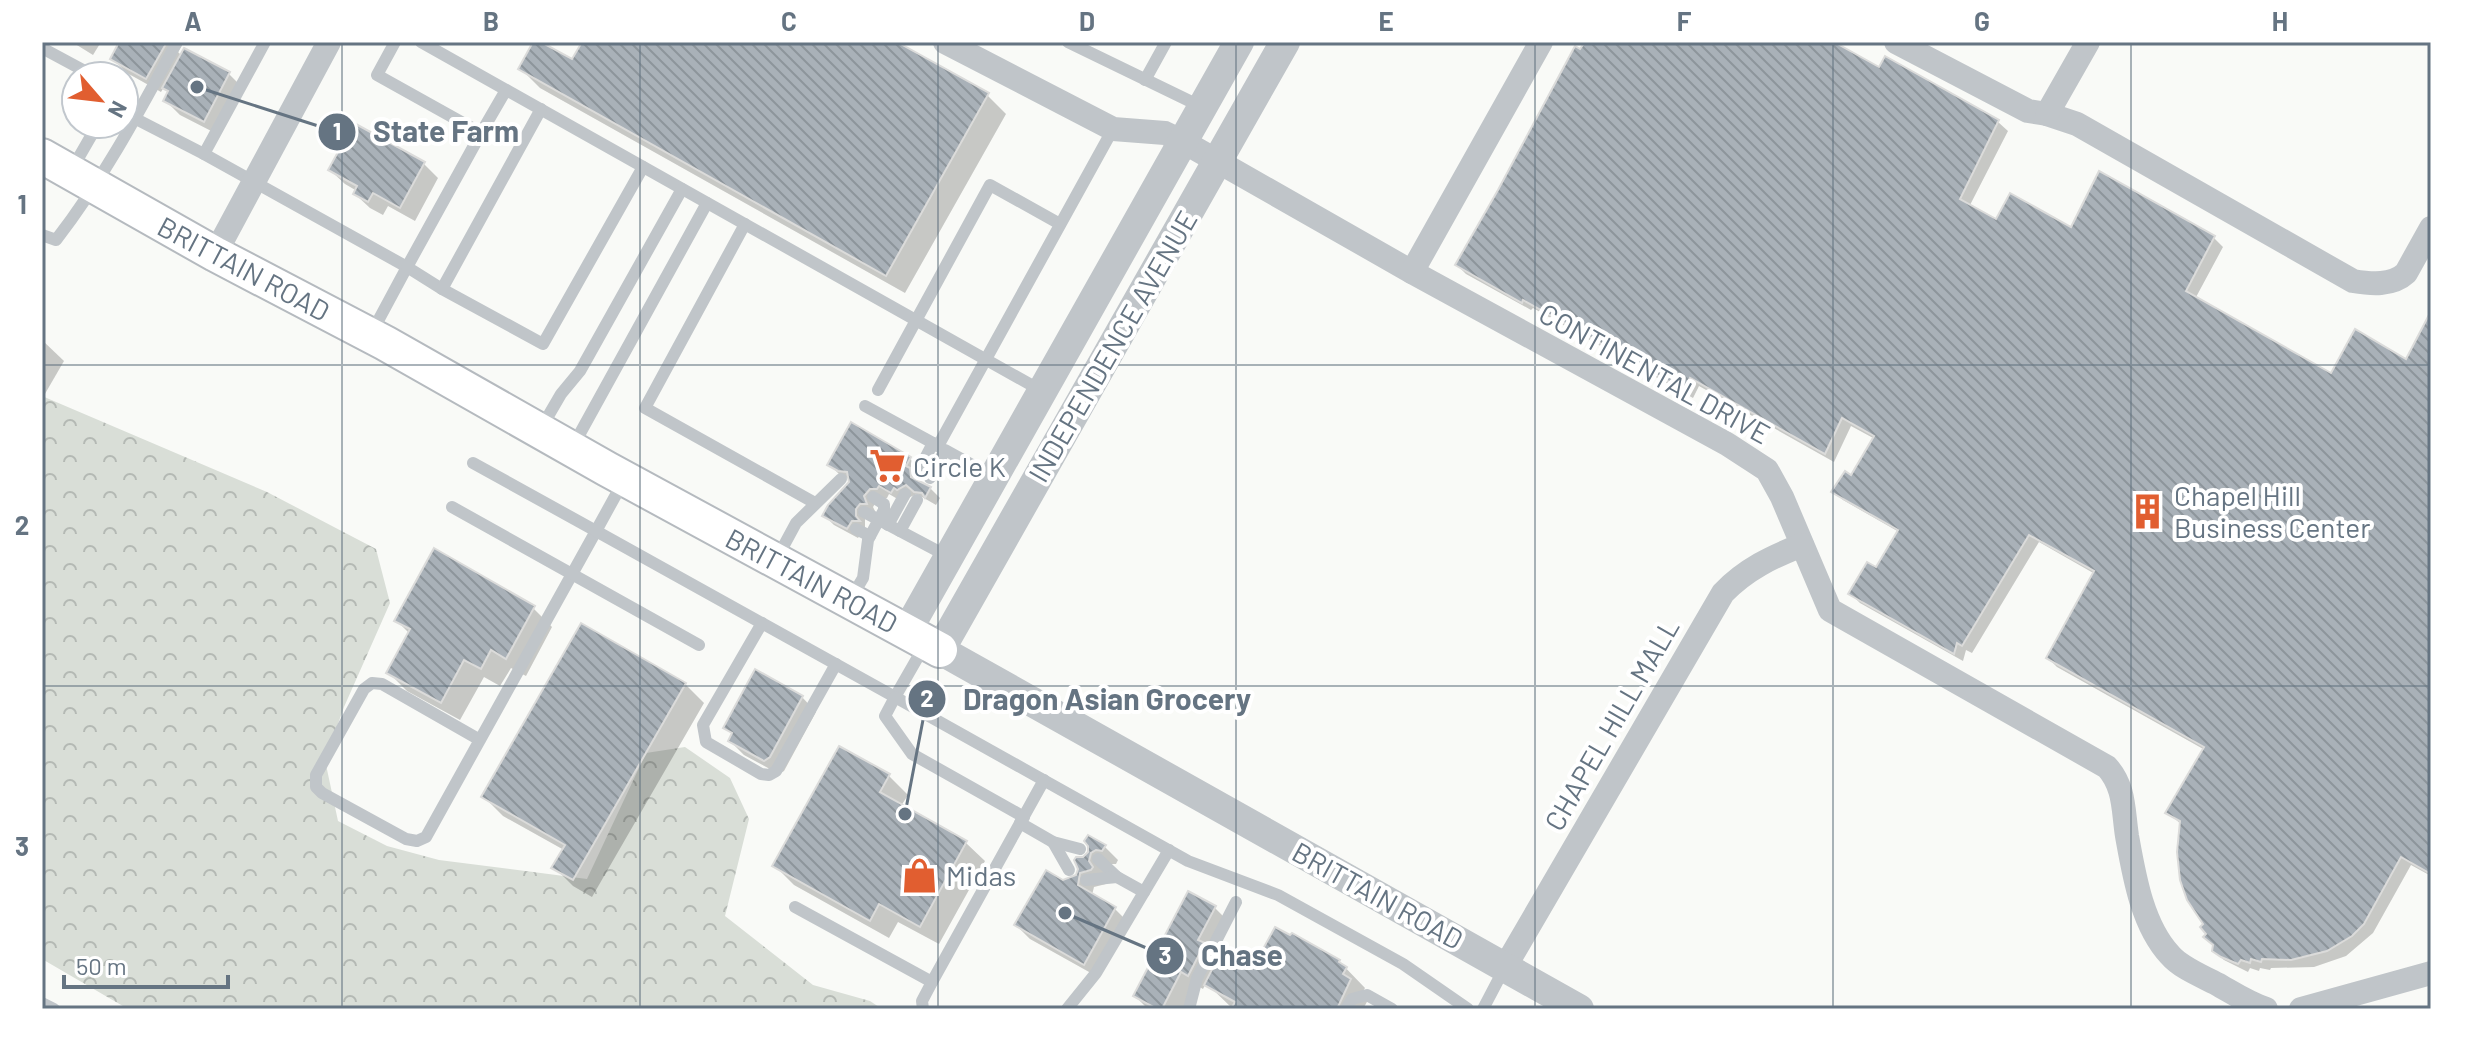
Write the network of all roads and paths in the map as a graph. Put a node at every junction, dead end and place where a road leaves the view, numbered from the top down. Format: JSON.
{"nodes":[{"id":1,"x":177,"y":42,"type":"edge"},
{"id":2,"x":265,"y":42,"type":"edge"},
{"id":3,"x":329,"y":42,"type":"edge"},
{"id":4,"x":395,"y":42,"type":"edge"},
{"id":5,"x":421,"y":42,"type":"edge"},
{"id":6,"x":945,"y":42,"type":"edge"},
{"id":7,"x":1068,"y":42,"type":"edge"},
{"id":8,"x":1166,"y":42,"type":"edge"},
{"id":9,"x":1239,"y":42,"type":"edge"},
{"id":10,"x":1285,"y":42,"type":"edge"},
{"id":11,"x":1541,"y":42,"type":"edge"},
{"id":12,"x":1896,"y":42,"type":"edge"},
{"id":13,"x":2088,"y":42,"type":"edge"},
{"id":14,"x":42,"y":48,"type":"edge"},
{"id":15,"x":64,"y":60,"type":"edge"},
{"id":16,"x":1145,"y":80,"type":"junction"},
{"id":17,"x":506,"y":90,"type":"junction"},
{"id":18,"x":1202,"y":107,"type":"junction"},
{"id":19,"x":541,"y":109,"type":"junction"},
{"id":20,"x":140,"y":111,"type":"edge"},
{"id":21,"x":2047,"y":114,"type":"junction"},
{"id":22,"x":140,"y":121,"type":"edge"},
{"id":23,"x":1113,"y":129,"type":"junction"},
{"id":24,"x":481,"y":133,"type":"junction"},
{"id":25,"x":88,"y":140,"type":"edge"},
{"id":26,"x":109,"y":140,"type":"edge"},
{"id":27,"x":1182,"y":141,"type":"junction"},
{"id":28,"x":204,"y":154,"type":"junction"},
{"id":29,"x":1218,"y":160,"type":"junction"},
{"id":30,"x":643,"y":167,"type":"junction"},
{"id":31,"x":69,"y":171,"type":"edge"},
{"id":32,"x":252,"y":183,"type":"junction"},
{"id":33,"x":682,"y":189,"type":"junction"},
{"id":34,"x":707,"y":203,"type":"junction"},
{"id":35,"x":745,"y":224,"type":"junction"},
{"id":36,"x":1060,"y":224,"type":"junction"},
{"id":37,"x":2431,"y":228,"type":"edge"},
{"id":38,"x":42,"y":235,"type":"edge"},
{"id":39,"x":215,"y":254,"type":"junction"},
{"id":40,"x":407,"y":267,"type":"junction"},
{"id":41,"x":1412,"y":272,"type":"junction"},
{"id":42,"x":442,"y":289,"type":"junction"},
{"id":43,"x":916,"y":320,"type":"junction"},
{"id":44,"x":370,"y":335,"type":"junction"},
{"id":45,"x":986,"y":359,"type":"junction"},
{"id":46,"x":878,"y":390,"type":"dead end"},
{"id":47,"x":1042,"y":391,"type":"junction"},
{"id":48,"x":865,"y":406,"type":"dead end"},
{"id":49,"x":540,"y":431,"type":"junction"},
{"id":50,"x":939,"y":446,"type":"junction"},
{"id":51,"x":571,"y":449,"type":"junction"},
{"id":52,"x":473,"y":463,"type":"dead end"},
{"id":53,"x":924,"y":475,"type":"dead end"},
{"id":54,"x":994,"y":477,"type":"junction"},
{"id":55,"x":624,"y":479,"type":"junction"},
{"id":56,"x":841,"y":479,"type":"dead end"},
{"id":57,"x":873,"y":497,"type":"dead end"},
{"id":58,"x":911,"y":497,"type":"dead end"},
{"id":59,"x":452,"y":507,"type":"dead end"},
{"id":60,"x":817,"y":507,"type":"junction"},
{"id":61,"x":864,"y":512,"type":"dead end"},
{"id":62,"x":889,"y":525,"type":"junction"},
{"id":63,"x":856,"y":529,"type":"dead end"},
{"id":64,"x":596,"y":531,"type":"junction"},
{"id":65,"x":870,"y":536,"type":"junction"},
{"id":66,"x":1802,"y":545,"type":"junction"},
{"id":67,"x":949,"y":557,"type":"junction"},
{"id":68,"x":776,"y":560,"type":"junction"},
{"id":69,"x":572,"y":574,"type":"junction"},
{"id":70,"x":850,"y":600,"type":"junction"},
{"id":71,"x":762,"y":623,"type":"junction"},
{"id":72,"x":924,"y":641,"type":"junction"},
{"id":73,"x":699,"y":645,"type":"dead end"},
{"id":74,"x":836,"y":664,"type":"junction"},
{"id":75,"x":895,"y":697,"type":"junction"},
{"id":76,"x":480,"y":740,"type":"junction"},
{"id":77,"x":1044,"y":780,"type":"junction"},
{"id":78,"x":1022,"y":820,"type":"junction"},
{"id":79,"x":1053,"y":842,"type":"junction"},
{"id":80,"x":1082,"y":845,"type":"dead end"},
{"id":81,"x":1169,"y":850,"type":"junction"},
{"id":82,"x":1100,"y":855,"type":"dead end"},
{"id":83,"x":1071,"y":866,"type":"dead end"},
{"id":84,"x":1088,"y":876,"type":"dead end"},
{"id":85,"x":1117,"y":877,"type":"junction"},
{"id":86,"x":1144,"y":892,"type":"junction"},
{"id":87,"x":1236,"y":902,"type":"dead end"},
{"id":88,"x":795,"y":907,"type":"dead end"},
{"id":89,"x":1505,"y":967,"type":"junction"},
{"id":90,"x":2431,"y":973,"type":"edge"},
{"id":91,"x":932,"y":982,"type":"junction"},
{"id":92,"x":42,"y":1003,"type":"edge"},
{"id":93,"x":54,"y":1009,"type":"edge"},
{"id":94,"x":923,"y":1009,"type":"edge"},
{"id":95,"x":1067,"y":1009,"type":"edge"},
{"id":96,"x":1189,"y":1009,"type":"edge"},
{"id":97,"x":1346,"y":1009,"type":"edge"},
{"id":98,"x":1392,"y":1009,"type":"edge"},
{"id":99,"x":1468,"y":1009,"type":"edge"},
{"id":100,"x":1483,"y":1009,"type":"edge"},
{"id":101,"x":1579,"y":1009,"type":"edge"},
{"id":102,"x":2266,"y":1009,"type":"edge"},
{"id":103,"x":2301,"y":1009,"type":"edge"}],
"edges":[{"from":1,"to":20,"type":"lane"},
{"from":2,"to":28,"type":"lane"},
{"from":3,"to":32,"type":"street"},
{"from":4,"to":24,"type":"lane"},
{"from":5,"to":17,"type":"lane"},
{"from":6,"to":23,"type":"street","name":"CONTINENTAL DRIVE"},
{"from":7,"to":16,"type":"lane"},
{"from":8,"to":16,"type":"lane"},
{"from":9,"to":18,"type":"street","name":"INDEPENDENCE AVENUE"},
{"from":10,"to":29,"type":"street","name":"INDEPENDENCE AVENUE"},
{"from":11,"to":41,"type":"street"},
{"from":12,"to":21,"type":"street"},
{"from":13,"to":21,"type":"street"},
{"from":14,"to":15,"type":"lane"},
{"from":16,"to":18,"type":"lane"},
{"from":17,"to":19,"type":"lane"},
{"from":17,"to":24,"type":"lane"},
{"from":18,"to":27,"type":"street","name":"INDEPENDENCE AVENUE"},
{"from":19,"to":30,"type":"lane"},
{"from":19,"to":42,"type":"lane"},
{"from":21,"to":37,"type":"street"},
{"from":22,"to":28,"type":"lane"},
{"from":23,"to":27,"type":"street","name":"CONTINENTAL DRIVE"},
{"from":23,"to":36,"type":"lane"},
{"from":24,"to":40,"type":"lane"},
{"from":25,"to":31,"type":"lane"},
{"from":26,"to":31,"type":"lane"},
{"from":27,"to":29,"type":"street","name":"CONTINENTAL DRIVE"},
{"from":27,"to":47,"type":"street","name":"INDEPENDENCE AVENUE"},
{"from":28,"to":32,"type":"lane"},
{"from":29,"to":41,"type":"street","name":"CONTINENTAL DRIVE"},
{"from":29,"to":72,"type":"street","name":"INDEPENDENCE AVENUE"},
{"from":30,"to":33,"type":"lane"},
{"from":30,"to":42,"type":"lane"},
{"from":31,"to":38,"type":"lane"},
{"from":31,"to":39,"type":"main road","name":"BRITTAIN ROAD"},
{"from":32,"to":39,"type":"street"},
{"from":32,"to":40,"type":"lane"},
{"from":33,"to":34,"type":"lane"},
{"from":33,"to":49,"type":"lane"},
{"from":34,"to":35,"type":"lane"},
{"from":34,"to":51,"type":"lane"},
{"from":35,"to":43,"type":"lane"},
{"from":35,"to":60,"type":"lane"},
{"from":36,"to":43,"type":"lane"},
{"from":36,"to":45,"type":"lane"},
{"from":39,"to":44,"type":"main road","name":"BRITTAIN ROAD"},
{"from":40,"to":42,"type":"lane"},
{"from":40,"to":44,"type":"lane"},
{"from":41,"to":66,"type":"street","name":"CONTINENTAL DRIVE"},
{"from":43,"to":45,"type":"lane"},
{"from":43,"to":46,"type":"lane"},
{"from":44,"to":49,"type":"main road","name":"BRITTAIN ROAD"},
{"from":45,"to":47,"type":"lane"},
{"from":45,"to":50,"type":"lane"},
{"from":47,"to":54,"type":"street","name":"INDEPENDENCE AVENUE"},
{"from":48,"to":50,"type":"lane"},
{"from":49,"to":51,"type":"main road","name":"BRITTAIN ROAD"},
{"from":50,"to":53,"type":"lane"},
{"from":50,"to":54,"type":"lane"},
{"from":51,"to":55,"type":"main road","name":"BRITTAIN ROAD"},
{"from":52,"to":64,"type":"lane"},
{"from":54,"to":67,"type":"street","name":"INDEPENDENCE AVENUE"},
{"from":55,"to":64,"type":"lane"},
{"from":55,"to":68,"type":"main road","name":"BRITTAIN ROAD"},
{"from":56,"to":60,"type":"lane"},
{"from":57,"to":62,"type":"lane"},
{"from":58,"to":62,"type":"lane"},
{"from":59,"to":69,"type":"lane"},
{"from":60,"to":68,"type":"lane"},
{"from":61,"to":62,"type":"lane"},
{"from":62,"to":65,"type":"lane"},
{"from":62,"to":67,"type":"lane"},
{"from":63,"to":65,"type":"lane"},
{"from":64,"to":69,"type":"lane"},
{"from":64,"to":71,"type":"lane"},
{"from":65,"to":70,"type":"lane"},
{"from":66,"to":89,"type":"street","name":"CHAPEL HILL MALL"},
{"from":66,"to":102,"type":"street","name":"CONTINENTAL DRIVE"},
{"from":67,"to":72,"type":"street","name":"INDEPENDENCE AVENUE"},
{"from":68,"to":70,"type":"main road","name":"BRITTAIN ROAD"},
{"from":69,"to":73,"type":"lane"},
{"from":69,"to":76,"type":"lane"},
{"from":70,"to":72,"type":"main road","name":"BRITTAIN ROAD"},
{"from":71,"to":74,"type":"lane"},
{"from":71,"to":74,"type":"lane"},
{"from":72,"to":75,"type":"lane"},
{"from":72,"to":89,"type":"street","name":"BRITTAIN ROAD"},
{"from":74,"to":75,"type":"lane"},
{"from":75,"to":77,"type":"lane"},
{"from":75,"to":78,"type":"lane"},
{"from":76,"to":76,"type":"lane"},
{"from":77,"to":78,"type":"lane"},
{"from":77,"to":81,"type":"lane"},
{"from":78,"to":79,"type":"lane"},
{"from":78,"to":91,"type":"lane"},
{"from":79,"to":80,"type":"lane"},
{"from":79,"to":83,"type":"lane"},
{"from":81,"to":86,"type":"lane"},
{"from":81,"to":99,"type":"lane"},
{"from":82,"to":85,"type":"lane"},
{"from":84,"to":85,"type":"lane"},
{"from":85,"to":86,"type":"lane"},
{"from":86,"to":95,"type":"lane"},
{"from":87,"to":96,"type":"lane"},
{"from":88,"to":91,"type":"lane"},
{"from":89,"to":100,"type":"lane"},
{"from":89,"to":101,"type":"street","name":"BRITTAIN ROAD"},
{"from":90,"to":103,"type":"street"},
{"from":91,"to":94,"type":"lane"},
{"from":92,"to":93,"type":"lane"},
{"from":97,"to":98,"type":"lane"}]}
